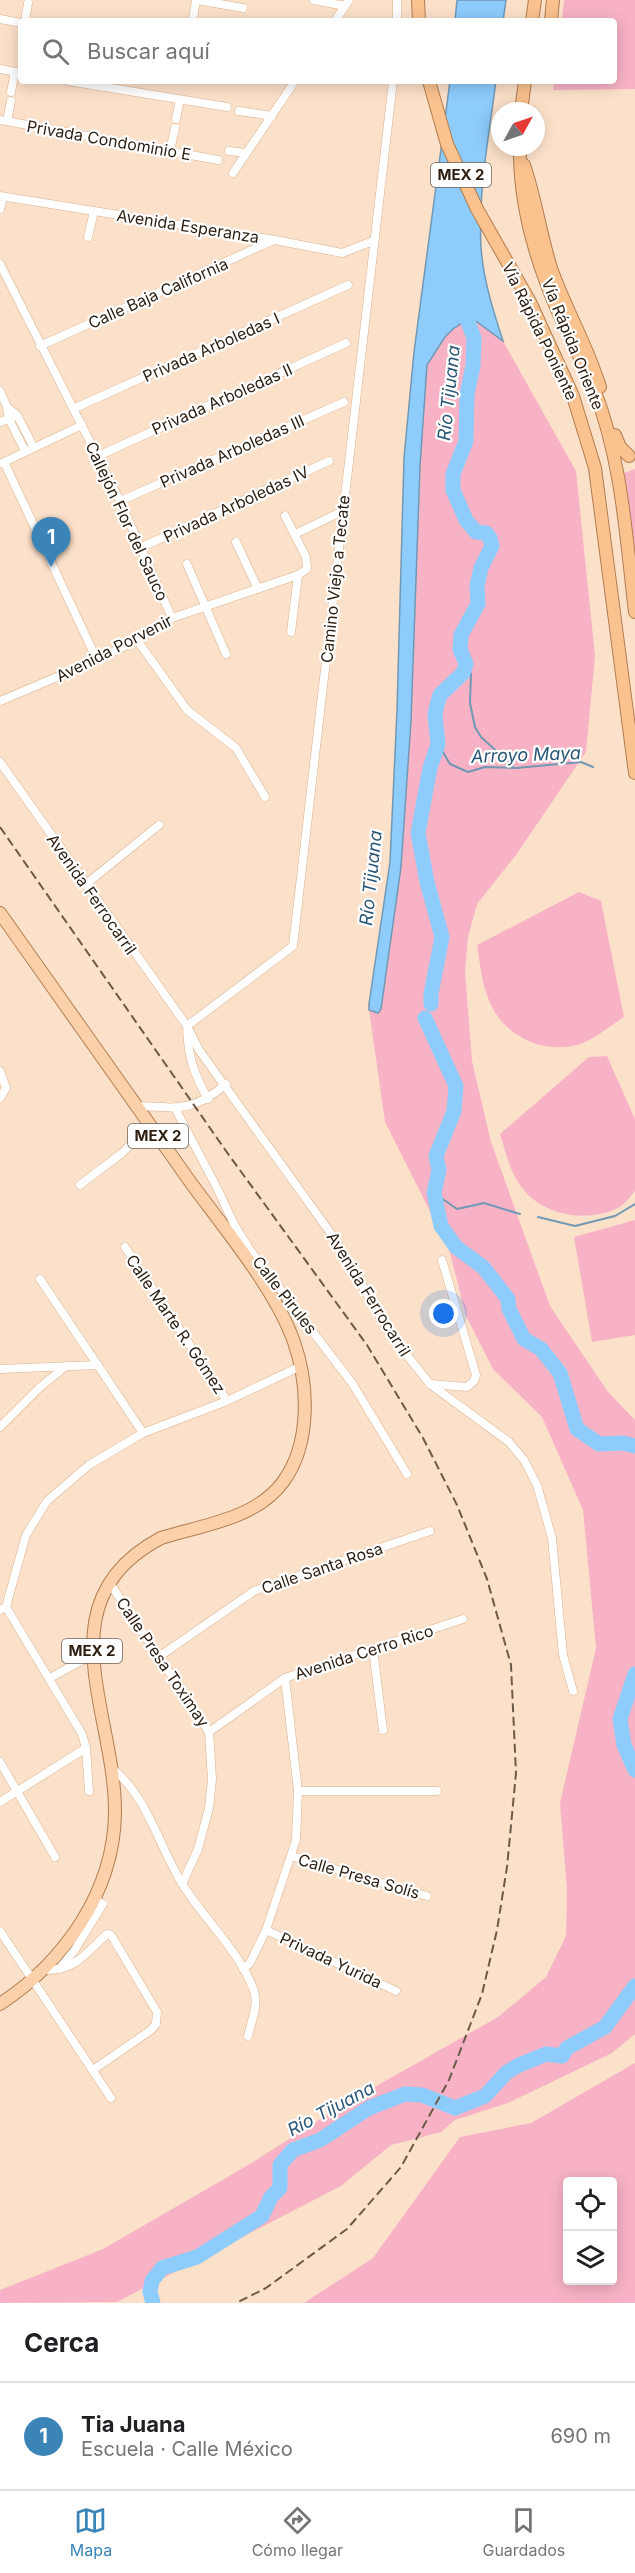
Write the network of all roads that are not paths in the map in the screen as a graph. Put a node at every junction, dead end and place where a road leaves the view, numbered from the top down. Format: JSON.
{"nodes":[{"id":1,"x":197,"y":0,"type":"edge"},
{"id":2,"x":314,"y":0,"type":"edge"},
{"id":3,"x":397,"y":0,"type":"edge"},
{"id":4,"x":418,"y":0,"type":"edge"},
{"id":5,"x":535,"y":0,"type":"edge"},
{"id":6,"x":553,"y":0,"type":"edge"},
{"id":7,"x":28,"y":3,"type":"dead end"},
{"id":8,"x":347,"y":3,"type":"edge"},
{"id":9,"x":243,"y":8,"type":"dead end"},
{"id":10,"x":24,"y":18,"type":"edge"},
{"id":11,"x":193,"y":18,"type":"edge"},
{"id":12,"x":337,"y":18,"type":"edge"},
{"id":13,"x":397,"y":18,"type":"edge"},
{"id":14,"x":419,"y":18,"type":"edge"},
{"id":15,"x":532,"y":18,"type":"edge"},
{"id":16,"x":551,"y":18,"type":"edge"},
{"id":17,"x":0,"y":19,"type":"edge"},
{"id":18,"x":18,"y":21,"type":"edge"},
{"id":19,"x":0,"y":69,"type":"edge"},
{"id":20,"x":18,"y":72,"type":"edge"},
{"id":21,"x":86,"y":84,"type":"edge"},
{"id":22,"x":293,"y":84,"type":"edge"},
{"id":23,"x":393,"y":84,"type":"edge"},
{"id":24,"x":430,"y":84,"type":"edge"},
{"id":25,"x":525,"y":84,"type":"edge"},
{"id":26,"x":532,"y":84,"type":"edge"},
{"id":27,"x":180,"y":100,"type":"junction"},
{"id":28,"x":523,"y":102,"type":"edge"},
{"id":29,"x":524,"y":102,"type":"edge"},
{"id":30,"x":227,"y":107,"type":"dead end"},
{"id":31,"x":239,"y":111,"type":"dead end"},
{"id":32,"x":272,"y":116,"type":"junction"},
{"id":33,"x":3,"y":121,"type":"edge"},
{"id":34,"x":170,"y":151,"type":"junction"},
{"id":35,"x":229,"y":151,"type":"dead end"},
{"id":36,"x":246,"y":153,"type":"junction"},
{"id":37,"x":520,"y":156,"type":"edge"},
{"id":38,"x":522,"y":156,"type":"edge"},
{"id":39,"x":218,"y":160,"type":"dead end"},
{"id":40,"x":233,"y":173,"type":"dead end"},
{"id":41,"x":2,"y":196,"type":"edge"},
{"id":42,"x":0,"y":209,"type":"edge"},
{"id":43,"x":94,"y":211,"type":"junction"},
{"id":44,"x":88,"y":237,"type":"dead end"},
{"id":45,"x":275,"y":240,"type":"junction"},
{"id":46,"x":373,"y":241,"type":"junction"},
{"id":47,"x":0,"y":264,"type":"edge"},
{"id":48,"x":348,"y":285,"type":"dead end"},
{"id":49,"x":346,"y":343,"type":"dead end"},
{"id":50,"x":40,"y":346,"type":"junction"},
{"id":51,"x":0,"y":391,"type":"edge"},
{"id":52,"x":344,"y":402,"type":"dead end"},
{"id":53,"x":7,"y":407,"type":"junction"},
{"id":54,"x":73,"y":409,"type":"junction"},
{"id":55,"x":17,"y":415,"type":"junction"},
{"id":56,"x":9,"y":419,"type":"junction"},
{"id":57,"x":0,"y":422,"type":"edge"},
{"id":58,"x":82,"y":425,"type":"junction"},
{"id":59,"x":29,"y":448,"type":"junction"},
{"id":60,"x":98,"y":456,"type":"junction"},
{"id":61,"x":628,"y":456,"type":"dead end"},
{"id":62,"x":329,"y":461,"type":"dead end"},
{"id":63,"x":2,"y":463,"type":"edge"},
{"id":64,"x":120,"y":501,"type":"junction"},
{"id":65,"x":343,"y":511,"type":"junction"},
{"id":66,"x":285,"y":516,"type":"dead end"},
{"id":67,"x":295,"y":534,"type":"junction"},
{"id":68,"x":236,"y":542,"type":"dead end"},
{"id":69,"x":142,"y":547,"type":"junction"},
{"id":70,"x":187,"y":564,"type":"dead end"},
{"id":71,"x":298,"y":575,"type":"junction"},
{"id":72,"x":258,"y":589,"type":"junction"},
{"id":73,"x":206,"y":607,"type":"junction"},
{"id":74,"x":635,"y":612,"type":"edge"},
{"id":75,"x":172,"y":618,"type":"junction"},
{"id":76,"x":291,"y":632,"type":"dead end"},
{"id":77,"x":137,"y":640,"type":"junction"},
{"id":78,"x":226,"y":654,"type":"dead end"},
{"id":79,"x":97,"y":660,"type":"junction"},
{"id":80,"x":0,"y":701,"type":"edge"},
{"id":81,"x":0,"y":762,"type":"edge"},
{"id":82,"x":635,"y":773,"type":"edge"},
{"id":83,"x":265,"y":797,"type":"dead end"},
{"id":84,"x":159,"y":825,"type":"dead end"},
{"id":85,"x":85,"y":885,"type":"junction"},
{"id":86,"x":0,"y":913,"type":"edge"},
{"id":87,"x":186,"y":1026,"type":"junction"},
{"id":88,"x":0,"y":1071,"type":"edge"},
{"id":89,"x":226,"y":1084,"type":"junction"},
{"id":90,"x":0,"y":1098,"type":"edge"},
{"id":91,"x":208,"y":1099,"type":"junction"},
{"id":92,"x":138,"y":1106,"type":"junction"},
{"id":93,"x":175,"y":1108,"type":"junction"},
{"id":94,"x":150,"y":1125,"type":"junction"},
{"id":95,"x":80,"y":1185,"type":"dead end"},
{"id":96,"x":124,"y":1247,"type":"dead end"},
{"id":97,"x":246,"y":1253,"type":"junction"},
{"id":98,"x":442,"y":1260,"type":"dead end"},
{"id":99,"x":40,"y":1279,"type":"dead end"},
{"id":100,"x":98,"y":1365,"type":"junction"},
{"id":101,"x":66,"y":1366,"type":"junction"},
{"id":102,"x":301,"y":1366,"type":"junction"},
{"id":103,"x":0,"y":1369,"type":"edge"},
{"id":104,"x":430,"y":1384,"type":"junction"},
{"id":105,"x":227,"y":1401,"type":"junction"},
{"id":106,"x":0,"y":1427,"type":"edge"},
{"id":107,"x":143,"y":1434,"type":"junction"},
{"id":108,"x":406,"y":1474,"type":"dead end"},
{"id":109,"x":430,"y":1531,"type":"dead end"},
{"id":110,"x":110,"y":1582,"type":"junction"},
{"id":111,"x":3,"y":1609,"type":"edge"},
{"id":112,"x":463,"y":1619,"type":"dead end"},
{"id":113,"x":373,"y":1649,"type":"junction"},
{"id":114,"x":92,"y":1655,"type":"junction"},
{"id":115,"x":160,"y":1656,"type":"junction"},
{"id":116,"x":50,"y":1678,"type":"junction"},
{"id":117,"x":285,"y":1678,"type":"junction"},
{"id":118,"x":573,"y":1691,"type":"dead end"},
{"id":119,"x":383,"y":1730,"type":"dead end"},
{"id":120,"x":209,"y":1732,"type":"junction"},
{"id":121,"x":86,"y":1748,"type":"junction"},
{"id":122,"x":0,"y":1762,"type":"edge"},
{"id":123,"x":112,"y":1768,"type":"junction"},
{"id":124,"x":18,"y":1791,"type":"junction"},
{"id":125,"x":90,"y":1791,"type":"dead end"},
{"id":126,"x":298,"y":1791,"type":"junction"},
{"id":127,"x":437,"y":1791,"type":"dead end"},
{"id":128,"x":0,"y":1802,"type":"edge"},
{"id":129,"x":291,"y":1856,"type":"junction"},
{"id":130,"x":55,"y":1857,"type":"dead end"},
{"id":131,"x":182,"y":1884,"type":"junction"},
{"id":132,"x":427,"y":1896,"type":"dead end"},
{"id":133,"x":94,"y":1899,"type":"junction"},
{"id":134,"x":266,"y":1930,"type":"junction"},
{"id":135,"x":0,"y":1931,"type":"edge"},
{"id":136,"x":243,"y":1969,"type":"junction"},
{"id":137,"x":45,"y":1970,"type":"junction"},
{"id":138,"x":58,"y":1970,"type":"junction"},
{"id":139,"x":32,"y":1982,"type":"junction"},
{"id":140,"x":396,"y":1991,"type":"dead end"},
{"id":141,"x":0,"y":2004,"type":"edge"},
{"id":142,"x":248,"y":2036,"type":"dead end"},
{"id":143,"x":93,"y":2070,"type":"junction"},
{"id":144,"x":111,"y":2098,"type":"dead end"}],
"edges":[{"from":1,"to":9,"type":"street"},
{"from":1,"to":11,"type":"street"},
{"from":2,"to":8,"type":"street"},
{"from":3,"to":13,"type":"street"},
{"from":4,"to":14,"type":"highway"},
{"from":5,"to":15,"type":"highway"},
{"from":6,"to":16,"type":"highway"},
{"from":7,"to":10,"type":"street"},
{"from":8,"to":12,"type":"street"},
{"from":17,"to":18,"type":"street"},
{"from":19,"to":20,"type":"street"},
{"from":20,"to":33,"type":"street"},
{"from":21,"to":27,"type":"street"},
{"from":22,"to":32,"type":"street"},
{"from":23,"to":46,"type":"street","name":"Camino Viejo a Tecate"},
{"from":24,"to":82,"type":"highway","name":"Vía Rápida Poniente","number":"MEX 2"},
{"from":25,"to":28,"type":"highway"},
{"from":26,"to":29,"type":"highway"},
{"from":27,"to":30,"type":"street"},
{"from":27,"to":34,"type":"street"},
{"from":31,"to":32,"type":"street"},
{"from":32,"to":36,"type":"street"},
{"from":33,"to":34,"type":"street","name":"Privada Condominio E"},
{"from":34,"to":39,"type":"street","name":"Privada Condominio E"},
{"from":35,"to":36,"type":"street"},
{"from":36,"to":40,"type":"street"},
{"from":37,"to":74,"type":"highway","name":"Vía Rápida Oriente"},
{"from":38,"to":61,"type":"highway"},
{"from":41,"to":42,"type":"street"},
{"from":41,"to":43,"type":"street","name":"Avenida Esperanza"},
{"from":43,"to":44,"type":"street"},
{"from":43,"to":45,"type":"street","name":"Avenida Esperanza"},
{"from":45,"to":46,"type":"street","name":"Avenida Esperanza"},
{"from":45,"to":50,"type":"street","name":"Calle Baja California"},
{"from":46,"to":65,"type":"street","name":"Camino Viejo a Tecate"},
{"from":47,"to":50,"type":"street","name":"Callejón Flor del Sauco"},
{"from":48,"to":54,"type":"street","name":"Privada Arboledas I"},
{"from":49,"to":60,"type":"street","name":"Privada Arboledas II"},
{"from":50,"to":54,"type":"street","name":"Callejón Flor del Sauco"},
{"from":51,"to":53,"type":"street"},
{"from":52,"to":64,"type":"street","name":"Privada Arboledas III"},
{"from":53,"to":55,"type":"street"},
{"from":53,"to":56,"type":"street"},
{"from":54,"to":58,"type":"street","name":"Callejón Flor del Sauco"},
{"from":55,"to":56,"type":"street"},
{"from":55,"to":59,"type":"street"},
{"from":56,"to":57,"type":"street"},
{"from":56,"to":59,"type":"street"},
{"from":58,"to":59,"type":"street"},
{"from":58,"to":60,"type":"street","name":"Callejón Flor del Sauco"},
{"from":59,"to":63,"type":"street"},
{"from":60,"to":64,"type":"street","name":"Callejón Flor del Sauco"},
{"from":62,"to":69,"type":"street","name":"Privada Arboledas IV"},
{"from":63,"to":79,"type":"street"},
{"from":64,"to":69,"type":"street","name":"Callejón Flor del Sauco"},
{"from":65,"to":67,"type":"street"},
{"from":65,"to":87,"type":"street","name":"Camino Viejo a Tecate"},
{"from":66,"to":67,"type":"street"},
{"from":67,"to":71,"type":"street"},
{"from":68,"to":72,"type":"street"},
{"from":69,"to":75,"type":"street","name":"Callejón Flor del Sauco"},
{"from":70,"to":73,"type":"street"},
{"from":71,"to":72,"type":"street","name":"Avenida Porvenir"},
{"from":71,"to":76,"type":"street"},
{"from":72,"to":73,"type":"street","name":"Avenida Porvenir"},
{"from":73,"to":75,"type":"street","name":"Avenida Porvenir"},
{"from":73,"to":78,"type":"street"},
{"from":75,"to":77,"type":"street","name":"Avenida Porvenir"},
{"from":77,"to":79,"type":"street","name":"Avenida Porvenir"},
{"from":77,"to":83,"type":"street"},
{"from":79,"to":80,"type":"street","name":"Avenida Porvenir"},
{"from":81,"to":85,"type":"street","name":"Avenida Ferrocarril"},
{"from":84,"to":85,"type":"street"},
{"from":85,"to":87,"type":"street","name":"Avenida Ferrocarril"},
{"from":86,"to":92,"type":"main road","number":"MEX 2"},
{"from":87,"to":89,"type":"street","name":"Avenida Ferrocarril"},
{"from":87,"to":91,"type":"street"},
{"from":88,"to":90,"type":"street"},
{"from":89,"to":91,"type":"street"},
{"from":89,"to":104,"type":"street","name":"Avenida Ferrocarril"},
{"from":91,"to":93,"type":"street"},
{"from":92,"to":93,"type":"street"},
{"from":92,"to":94,"type":"main road","number":"MEX 2"},
{"from":93,"to":97,"type":"street","name":"Calle Pirules"},
{"from":94,"to":95,"type":"street"},
{"from":94,"to":97,"type":"main road","number":"MEX 2"},
{"from":96,"to":105,"type":"street","name":"Calle Marte R. Gómez"},
{"from":97,"to":102,"type":"main road","number":"MEX 2"},
{"from":97,"to":108,"type":"street","name":"Calle Pirules"},
{"from":98,"to":104,"type":"street"},
{"from":99,"to":100,"type":"street"},
{"from":100,"to":101,"type":"street"},
{"from":100,"to":107,"type":"street"},
{"from":101,"to":103,"type":"street"},
{"from":101,"to":106,"type":"street"},
{"from":102,"to":105,"type":"street"},
{"from":102,"to":110,"type":"main road","number":"MEX 2"},
{"from":104,"to":118,"type":"street","name":"Avenida Ferrocarril"},
{"from":105,"to":107,"type":"street"},
{"from":107,"to":111,"type":"street"},
{"from":109,"to":115,"type":"street","name":"Calle Santa Rosa"},
{"from":110,"to":114,"type":"main road","number":"MEX 2"},
{"from":110,"to":115,"type":"street","name":"Calle Presa Toximay"},
{"from":111,"to":116,"type":"street"},
{"from":112,"to":113,"type":"street","name":"Avenida Cerro Rico"},
{"from":113,"to":117,"type":"street","name":"Avenida Cerro Rico"},
{"from":113,"to":119,"type":"street"},
{"from":114,"to":116,"type":"street"},
{"from":114,"to":123,"type":"main road","number":"MEX 2"},
{"from":115,"to":120,"type":"street","name":"Calle Presa Toximay"},
{"from":116,"to":121,"type":"street"},
{"from":117,"to":120,"type":"street","name":"Avenida Cerro Rico"},
{"from":117,"to":126,"type":"street"},
{"from":120,"to":131,"type":"street","name":"Calle Presa Toximay"},
{"from":121,"to":124,"type":"street"},
{"from":121,"to":125,"type":"street"},
{"from":122,"to":124,"type":"street"},
{"from":123,"to":131,"type":"street"},
{"from":123,"to":133,"type":"main road","number":"MEX 2"},
{"from":124,"to":128,"type":"street"},
{"from":124,"to":130,"type":"street"},
{"from":126,"to":127,"type":"street"},
{"from":126,"to":129,"type":"street"},
{"from":129,"to":132,"type":"street","name":"Calle Presa Solís"},
{"from":129,"to":134,"type":"street"},
{"from":131,"to":136,"type":"street"},
{"from":133,"to":137,"type":"main road","number":"MEX 2"},
{"from":133,"to":138,"type":"street"},
{"from":134,"to":136,"type":"street"},
{"from":134,"to":140,"type":"street","name":"Privada Yurida"},
{"from":135,"to":139,"type":"street"},
{"from":136,"to":142,"type":"street"},
{"from":137,"to":138,"type":"street"},
{"from":137,"to":139,"type":"main road","number":"MEX 2"},
{"from":138,"to":143,"type":"street"},
{"from":139,"to":141,"type":"main road","number":"MEX 2"},
{"from":139,"to":143,"type":"street"},
{"from":143,"to":144,"type":"street"}]}
